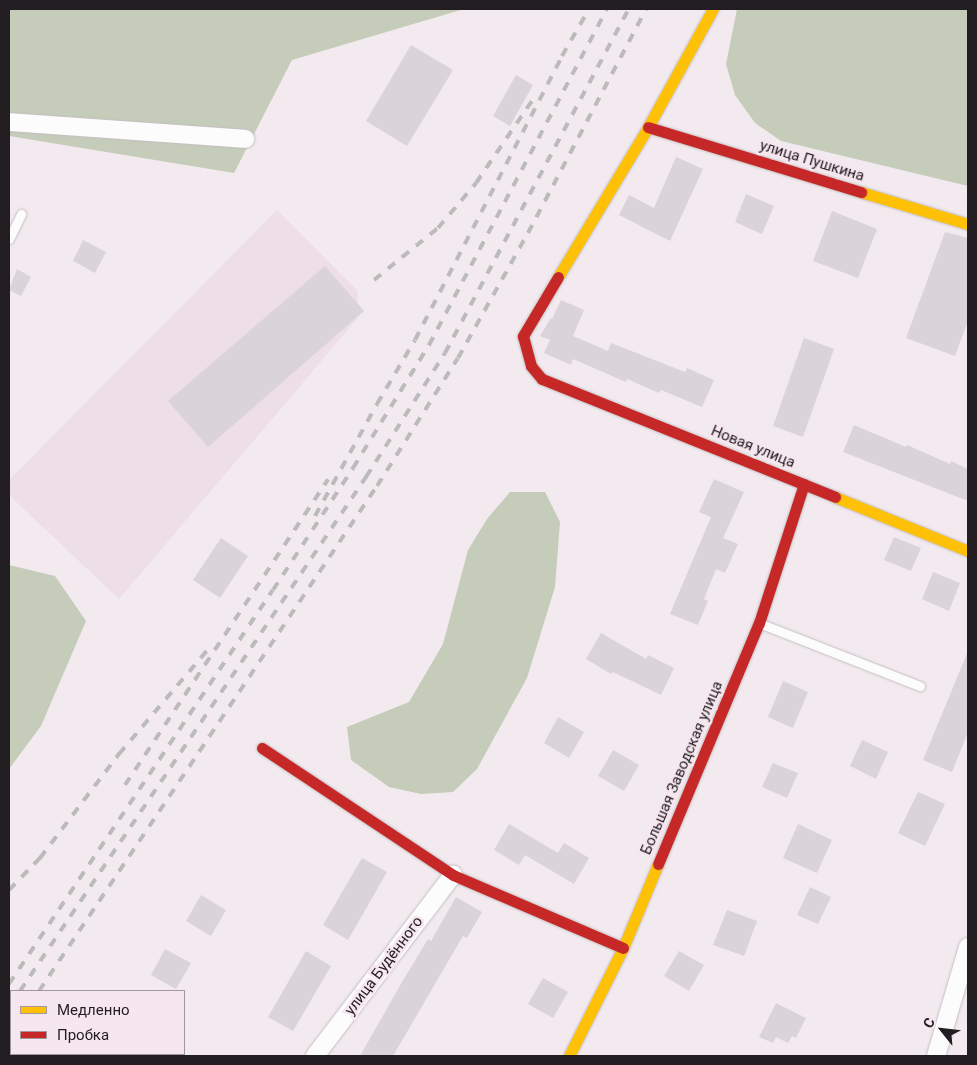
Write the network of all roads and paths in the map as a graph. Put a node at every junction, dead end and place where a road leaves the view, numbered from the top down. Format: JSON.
{"nodes":[{"id":1,"x":713,"y":9,"type":"edge"},
{"id":2,"x":9,"y":122,"type":"edge"},
{"id":3,"x":648,"y":127,"type":"junction"},
{"id":4,"x":245,"y":139,"type":"dead end"},
{"id":5,"x":21,"y":214,"type":"dead end"},
{"id":6,"x":968,"y":224,"type":"edge"},
{"id":7,"x":9,"y":239,"type":"edge"},
{"id":8,"x":804,"y":484,"type":"junction"},
{"id":9,"x":968,"y":551,"type":"edge"},
{"id":10,"x":759,"y":623,"type":"junction"},
{"id":11,"x":920,"y":686,"type":"dead end"},
{"id":12,"x":262,"y":748,"type":"dead end"},
{"id":13,"x":453,"y":875,"type":"junction"},
{"id":14,"x":968,"y":947,"type":"edge"},
{"id":15,"x":624,"y":948,"type":"junction"},
{"id":16,"x":315,"y":1056,"type":"edge"},
{"id":17,"x":569,"y":1056,"type":"edge"},
{"id":18,"x":936,"y":1056,"type":"edge"}],
"edges":[{"from":1,"to":3,"type":"street"},
{"from":2,"to":4,"type":"street"},
{"from":3,"to":6,"type":"street","name":"улица Пушкина"},
{"from":3,"to":8,"type":"street","name":"Новая улица"},
{"from":5,"to":7,"type":"lane"},
{"from":8,"to":9,"type":"street","name":"Новая улица"},
{"from":8,"to":10,"type":"street","name":"Большая Заводская улица"},
{"from":10,"to":11,"type":"lane"},
{"from":10,"to":15,"type":"street","name":"Большая Заводская улица"},
{"from":12,"to":13,"type":"street"},
{"from":13,"to":15,"type":"street"},
{"from":13,"to":16,"type":"street","name":"улица Будённого"},
{"from":14,"to":18,"type":"street"},
{"from":15,"to":17,"type":"street","name":"Большая Заводская улица"}]}
